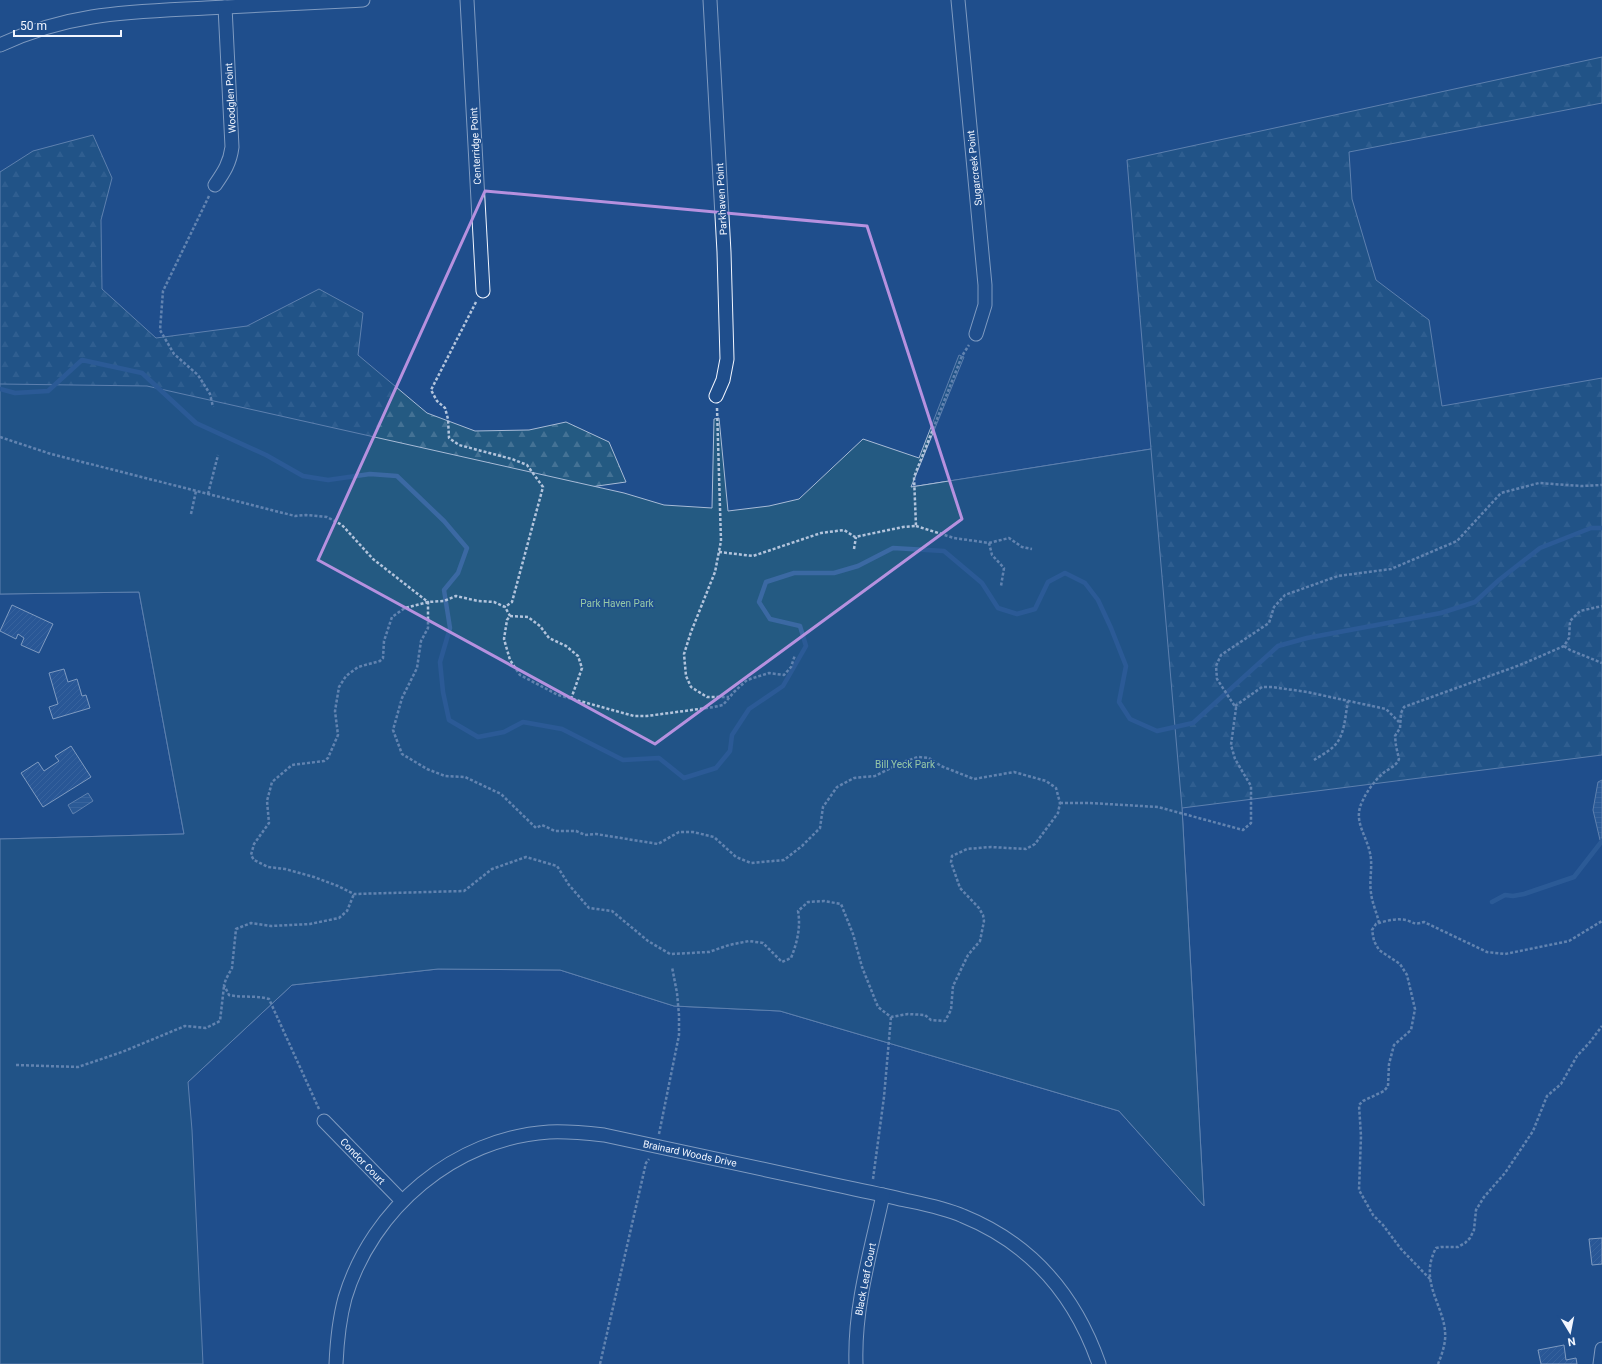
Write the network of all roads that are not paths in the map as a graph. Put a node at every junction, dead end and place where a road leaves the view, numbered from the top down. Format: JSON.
{"nodes":[{"id":1,"x":364,"y":0,"type":"edge"},
{"id":2,"x":467,"y":0,"type":"edge"},
{"id":3,"x":710,"y":0,"type":"edge"},
{"id":4,"x":958,"y":0,"type":"edge"},
{"id":5,"x":226,"y":7,"type":"junction"},
{"id":6,"x":0,"y":46,"type":"edge"},
{"id":7,"x":215,"y":185,"type":"road end"},
{"id":8,"x":483,"y":292,"type":"road end"},
{"id":9,"x":976,"y":334,"type":"road end"},
{"id":10,"x":716,"y":396,"type":"road end"},
{"id":11,"x":324,"y":1121,"type":"road end"},
{"id":12,"x":877,"y":1194,"type":"junction"},
{"id":13,"x":402,"y":1201,"type":"junction"},
{"id":14,"x":1602,"y":1349,"type":"edge"},
{"id":15,"x":336,"y":1364,"type":"edge"},
{"id":16,"x":856,"y":1364,"type":"edge"},
{"id":17,"x":1099,"y":1364,"type":"edge"},
{"id":18,"x":1600,"y":1364,"type":"edge"}],
"edges":[{"from":1,"to":5,"type":"street"},
{"from":2,"to":8,"type":"street","name":"Centerridge Point"},
{"from":3,"to":10,"type":"street","name":"Parkhaven Point"},
{"from":4,"to":9,"type":"street","name":"Sugarcreek Point"},
{"from":5,"to":6,"type":"street"},
{"from":5,"to":7,"type":"street","name":"Woodglen Point"},
{"from":11,"to":13,"type":"street","name":"Condor Court"},
{"from":12,"to":13,"type":"street","name":"Brainard Woods Drive"},
{"from":12,"to":16,"type":"street","name":"Black Leaf Court"},
{"from":12,"to":17,"type":"street","name":"Brainard Woods Drive"},
{"from":13,"to":15,"type":"street","name":"Brainard Woods Drive"},
{"from":14,"to":18,"type":"street"}]}
